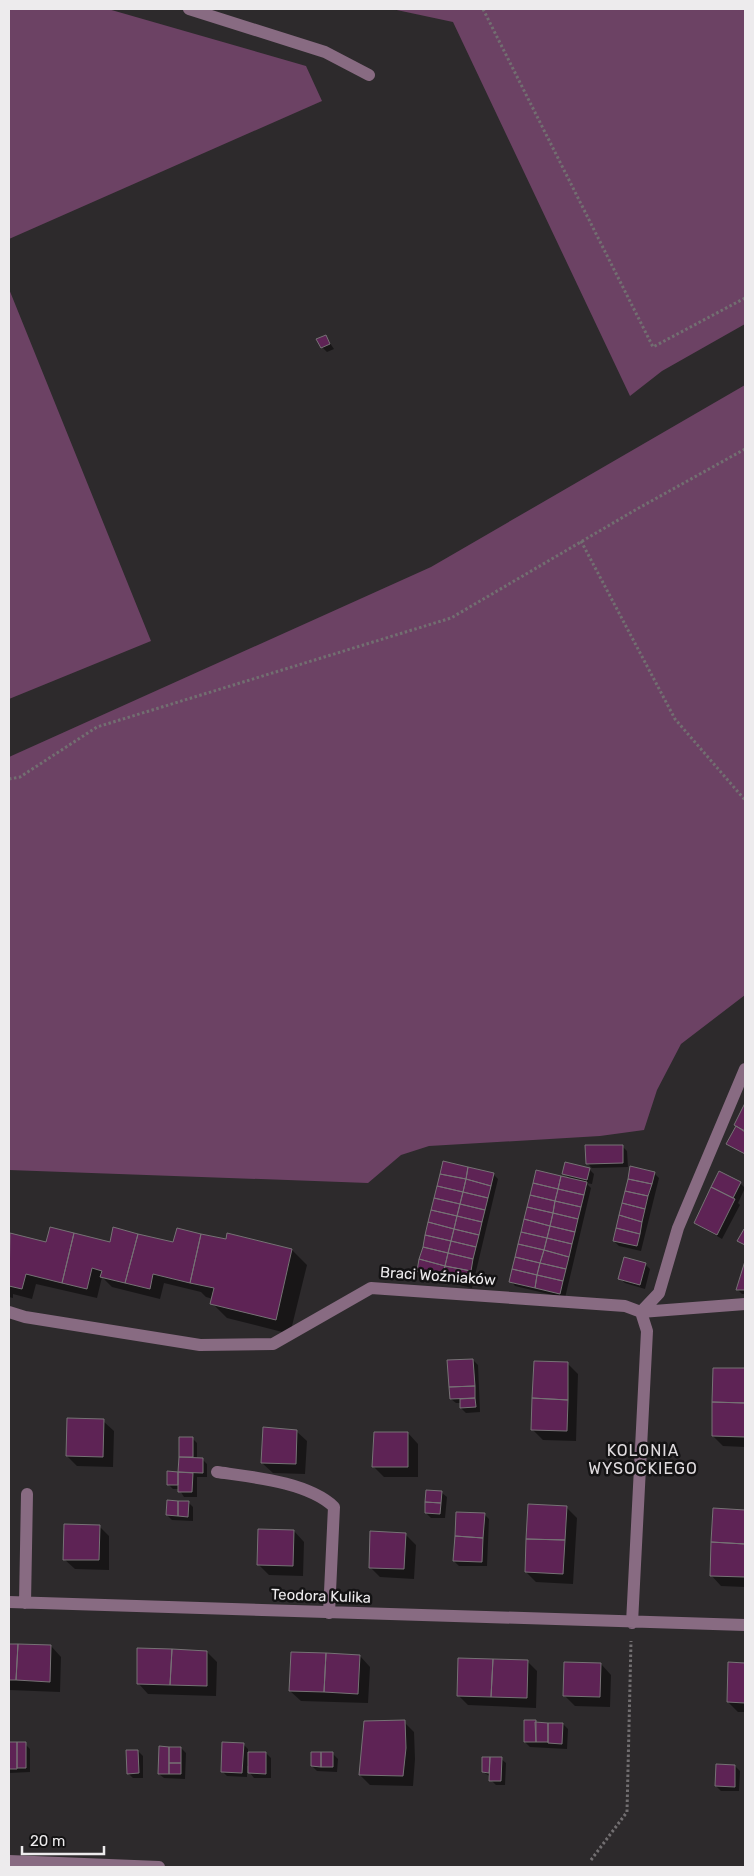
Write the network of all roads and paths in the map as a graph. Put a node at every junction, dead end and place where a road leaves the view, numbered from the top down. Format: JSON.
{"nodes":[{"id":1,"x":189,"y":9,"type":"edge"},
{"id":2,"x":483,"y":9,"type":"edge"},
{"id":3,"x":369,"y":74,"type":"dead end"},
{"id":4,"x":745,"y":298,"type":"edge"},
{"id":5,"x":745,"y":449,"type":"edge"},
{"id":6,"x":581,"y":541,"type":"junction"},
{"id":7,"x":9,"y":779,"type":"edge"},
{"id":8,"x":745,"y":800,"type":"edge"},
{"id":9,"x":745,"y":1069,"type":"edge"},
{"id":10,"x":745,"y":1304,"type":"edge"},
{"id":11,"x":9,"y":1312,"type":"edge"},
{"id":12,"x":641,"y":1312,"type":"junction"},
{"id":13,"x":217,"y":1472,"type":"dead end"},
{"id":14,"x":27,"y":1494,"type":"dead end"},
{"id":15,"x":9,"y":1602,"type":"edge"},
{"id":16,"x":25,"y":1602,"type":"junction"},
{"id":17,"x":329,"y":1613,"type":"junction"},
{"id":18,"x":632,"y":1623,"type":"junction"},
{"id":19,"x":745,"y":1625,"type":"edge"},
{"id":20,"x":590,"y":1860,"type":"dead end"},
{"id":21,"x":9,"y":1861,"type":"edge"},
{"id":22,"x":159,"y":1867,"type":"edge"}],
"edges":[{"from":1,"to":3,"type":"street"},
{"from":2,"to":4,"type":"path"},
{"from":5,"to":6,"type":"path"},
{"from":6,"to":7,"type":"path"},
{"from":6,"to":8,"type":"path"},
{"from":9,"to":12,"type":"street"},
{"from":10,"to":12,"type":"street","name":"Braci Woźniaków"},
{"from":11,"to":12,"type":"street","name":"Braci Woźniaków"},
{"from":12,"to":18,"type":"street"},
{"from":13,"to":17,"type":"street"},
{"from":14,"to":16,"type":"street"},
{"from":15,"to":16,"type":"street","name":"Teodora Kulika"},
{"from":16,"to":17,"type":"street","name":"Teodora Kulika"},
{"from":17,"to":18,"type":"street","name":"Teodora Kulika"},
{"from":18,"to":19,"type":"street","name":"Teodora Kulika"},
{"from":18,"to":20,"type":"path"},
{"from":21,"to":22,"type":"street"}]}
